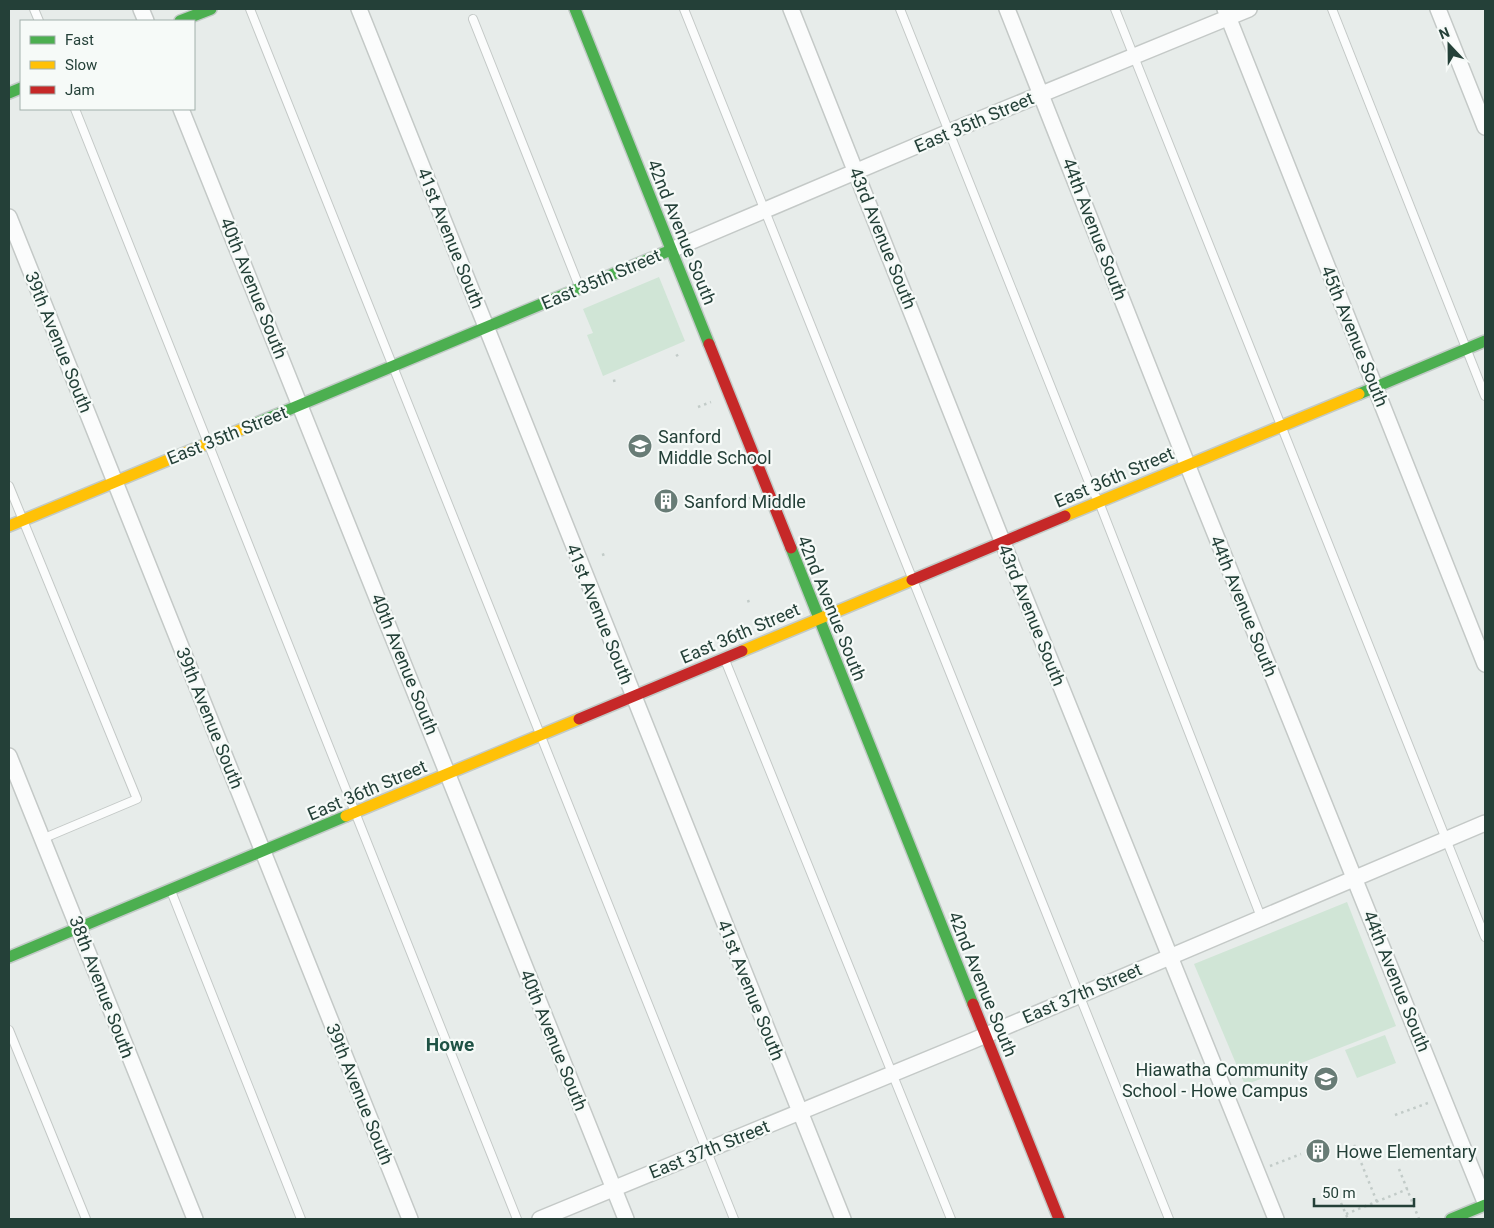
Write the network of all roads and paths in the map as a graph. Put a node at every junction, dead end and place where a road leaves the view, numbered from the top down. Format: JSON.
{"nodes":[{"id":1,"x":211,"y":9,"type":"edge"},
{"id":2,"x":250,"y":9,"type":"edge"},
{"id":3,"x":359,"y":9,"type":"edge"},
{"id":4,"x":575,"y":9,"type":"edge"},
{"id":5,"x":684,"y":9,"type":"edge"},
{"id":6,"x":791,"y":9,"type":"edge"},
{"id":7,"x":900,"y":9,"type":"edge"},
{"id":8,"x":1007,"y":9,"type":"edge"},
{"id":9,"x":1115,"y":9,"type":"edge"},
{"id":10,"x":1248,"y":9,"type":"edge"},
{"id":11,"x":1332,"y":9,"type":"edge"},
{"id":12,"x":1438,"y":9,"type":"edge"},
{"id":13,"x":1226,"y":13,"type":"edge"},
{"id":14,"x":473,"y":19,"type":"dead end"},
{"id":15,"x":183,"y":20,"type":"edge"},
{"id":16,"x":1134,"y":56,"type":"junction"},
{"id":17,"x":1041,"y":93,"type":"junction"},
{"id":18,"x":75,"y":110,"type":"edge"},
{"id":19,"x":182,"y":110,"type":"edge"},
{"id":20,"x":1485,"y":126,"type":"edge"},
{"id":21,"x":949,"y":132,"type":"junction"},
{"id":22,"x":857,"y":172,"type":"junction"},
{"id":23,"x":764,"y":210,"type":"junction"},
{"id":24,"x":9,"y":217,"type":"edge"},
{"id":25,"x":671,"y":250,"type":"junction"},
{"id":26,"x":580,"y":288,"type":"junction"},
{"id":27,"x":487,"y":327,"type":"junction"},
{"id":28,"x":1485,"y":341,"type":"edge"},
{"id":29,"x":1466,"y":349,"type":"junction"},
{"id":30,"x":681,"y":353,"type":"dead end"},
{"id":31,"x":676,"y":356,"type":"dead end"},
{"id":32,"x":392,"y":366,"type":"junction"},
{"id":33,"x":618,"y":380,"type":"dead end"},
{"id":34,"x":613,"y":381,"type":"dead end"},
{"id":35,"x":1375,"y":387,"type":"junction"},
{"id":36,"x":1485,"y":396,"type":"edge"},
{"id":37,"x":710,"y":402,"type":"dead end"},
{"id":38,"x":301,"y":405,"type":"junction"},
{"id":39,"x":698,"y":407,"type":"dead end"},
{"id":40,"x":1280,"y":426,"type":"junction"},
{"id":41,"x":206,"y":442,"type":"junction"},
{"id":42,"x":1188,"y":465,"type":"junction"},
{"id":43,"x":115,"y":480,"type":"junction"},
{"id":44,"x":9,"y":486,"type":"edge"},
{"id":45,"x":750,"y":498,"type":"dead end"},
{"id":46,"x":1099,"y":502,"type":"junction"},
{"id":47,"x":737,"y":503,"type":"dead end"},
{"id":48,"x":22,"y":520,"type":"junction"},
{"id":49,"x":9,"y":526,"type":"edge"},
{"id":50,"x":1003,"y":543,"type":"junction"},
{"id":51,"x":608,"y":553,"type":"dead end"},
{"id":52,"x":602,"y":555,"type":"dead end"},
{"id":53,"x":912,"y":580,"type":"junction"},
{"id":54,"x":748,"y":600,"type":"dead end"},
{"id":55,"x":750,"y":606,"type":"dead end"},
{"id":56,"x":755,"y":620,"type":"dead end"},
{"id":57,"x":818,"y":620,"type":"junction"},
{"id":58,"x":757,"y":624,"type":"dead end"},
{"id":59,"x":725,"y":659,"type":"junction"},
{"id":60,"x":1485,"y":664,"type":"edge"},
{"id":61,"x":634,"y":697,"type":"junction"},
{"id":62,"x":540,"y":736,"type":"junction"},
{"id":63,"x":9,"y":756,"type":"edge"},
{"id":64,"x":449,"y":775,"type":"junction"},
{"id":65,"x":354,"y":813,"type":"junction"},
{"id":66,"x":1485,"y":823,"type":"edge"},
{"id":67,"x":42,"y":839,"type":"junction"},
{"id":68,"x":1446,"y":839,"type":"junction"},
{"id":69,"x":264,"y":853,"type":"junction"},
{"id":70,"x":1355,"y":879,"type":"junction"},
{"id":71,"x":171,"y":891,"type":"junction"},
{"id":72,"x":1261,"y":917,"type":"junction"},
{"id":73,"x":79,"y":929,"type":"junction"},
{"id":74,"x":1485,"y":937,"type":"edge"},
{"id":75,"x":1170,"y":956,"type":"junction"},
{"id":76,"x":9,"y":958,"type":"edge"},
{"id":77,"x":1079,"y":994,"type":"junction"},
{"id":78,"x":9,"y":1030,"type":"edge"},
{"id":79,"x":985,"y":1035,"type":"junction"},
{"id":80,"x":892,"y":1074,"type":"junction"},
{"id":81,"x":1428,"y":1103,"type":"dead end"},
{"id":82,"x":800,"y":1111,"type":"junction"},
{"id":83,"x":1395,"y":1115,"type":"dead end"},
{"id":84,"x":1354,"y":1145,"type":"dead end"},
{"id":85,"x":706,"y":1150,"type":"junction"},
{"id":86,"x":1301,"y":1154,"type":"dead end"},
{"id":87,"x":1399,"y":1169,"type":"dead end"},
{"id":88,"x":1257,"y":1171,"type":"junction"},
{"id":89,"x":613,"y":1189,"type":"junction"},
{"id":90,"x":1408,"y":1189,"type":"junction"},
{"id":91,"x":1377,"y":1202,"type":"junction"},
{"id":92,"x":1341,"y":1203,"type":"dead end"},
{"id":93,"x":1485,"y":1203,"type":"edge"},
{"id":94,"x":1346,"y":1214,"type":"junction"},
{"id":95,"x":86,"y":1219,"type":"edge"},
{"id":96,"x":195,"y":1219,"type":"edge"},
{"id":97,"x":301,"y":1219,"type":"edge"},
{"id":98,"x":410,"y":1219,"type":"edge"},
{"id":99,"x":517,"y":1219,"type":"edge"},
{"id":100,"x":540,"y":1219,"type":"edge"},
{"id":101,"x":626,"y":1219,"type":"edge"},
{"id":102,"x":734,"y":1219,"type":"edge"},
{"id":103,"x":843,"y":1219,"type":"edge"},
{"id":104,"x":951,"y":1219,"type":"edge"},
{"id":105,"x":1059,"y":1219,"type":"edge"},
{"id":106,"x":1168,"y":1219,"type":"edge"},
{"id":107,"x":1276,"y":1219,"type":"edge"},
{"id":108,"x":1348,"y":1219,"type":"edge"},
{"id":109,"x":1420,"y":1219,"type":"edge"},
{"id":110,"x":1451,"y":1219,"type":"edge"}],
"edges":[{"from":1,"to":15,"type":"street"},
{"from":2,"to":32,"type":"lane"},
{"from":3,"to":27,"type":"street","name":"41st Avenue South"},
{"from":4,"to":25,"type":"street","name":"42nd Avenue South"},
{"from":5,"to":23,"type":"lane"},
{"from":6,"to":22,"type":"street","name":"43rd Avenue South"},
{"from":7,"to":21,"type":"lane"},
{"from":8,"to":17,"type":"street","name":"44th Avenue South"},
{"from":9,"to":16,"type":"lane"},
{"from":10,"to":13,"type":"street","name":"East 35th Street"},
{"from":11,"to":29,"type":"lane"},
{"from":12,"to":20,"type":"street"},
{"from":13,"to":16,"type":"street","name":"East 35th Street"},
{"from":13,"to":35,"type":"street","name":"45th Avenue South"},
{"from":14,"to":26,"type":"lane"},
{"from":16,"to":17,"type":"street","name":"East 35th Street"},
{"from":16,"to":40,"type":"lane"},
{"from":17,"to":21,"type":"street","name":"East 35th Street"},
{"from":17,"to":42,"type":"street","name":"44th Avenue South"},
{"from":18,"to":41,"type":"lane"},
{"from":19,"to":38,"type":"street","name":"40th Avenue South"},
{"from":21,"to":22,"type":"street","name":"East 35th Street"},
{"from":21,"to":46,"type":"lane"},
{"from":22,"to":23,"type":"street","name":"East 35th Street"},
{"from":22,"to":50,"type":"street","name":"43rd Avenue South"},
{"from":23,"to":25,"type":"street","name":"East 35th Street"},
{"from":23,"to":53,"type":"lane"},
{"from":24,"to":43,"type":"street","name":"39th Avenue South"},
{"from":25,"to":26,"type":"street","name":"East 35th Street"},
{"from":25,"to":57,"type":"street","name":"42nd Avenue South"},
{"from":26,"to":27,"type":"street","name":"East 35th Street"},
{"from":27,"to":32,"type":"street","name":"East 35th Street"},
{"from":27,"to":61,"type":"street","name":"41st Avenue South"},
{"from":28,"to":29,"type":"street","name":"East 36th Street"},
{"from":29,"to":35,"type":"street","name":"East 36th Street"},
{"from":29,"to":36,"type":"lane"},
{"from":30,"to":31,"type":"path"},
{"from":32,"to":38,"type":"street","name":"East 35th Street"},
{"from":32,"to":62,"type":"lane"},
{"from":33,"to":34,"type":"path"},
{"from":35,"to":40,"type":"street","name":"East 36th Street"},
{"from":35,"to":60,"type":"street","name":"45th Avenue South"},
{"from":37,"to":39,"type":"path"},
{"from":38,"to":41,"type":"street","name":"East 35th Street"},
{"from":38,"to":64,"type":"street","name":"40th Avenue South"},
{"from":40,"to":42,"type":"street","name":"East 36th Street"},
{"from":40,"to":68,"type":"lane"},
{"from":41,"to":43,"type":"street","name":"East 35th Street"},
{"from":41,"to":65,"type":"lane"},
{"from":42,"to":46,"type":"street","name":"East 36th Street"},
{"from":42,"to":70,"type":"street","name":"44th Avenue South"},
{"from":43,"to":48,"type":"street","name":"East 35th Street"},
{"from":43,"to":69,"type":"street","name":"39th Avenue South"},
{"from":44,"to":48,"type":"lane"},
{"from":45,"to":47,"type":"path"},
{"from":46,"to":50,"type":"street","name":"East 36th Street"},
{"from":46,"to":72,"type":"lane"},
{"from":48,"to":49,"type":"street","name":"East 35th Street"},
{"from":48,"to":67,"type":"lane"},
{"from":50,"to":53,"type":"street","name":"East 36th Street"},
{"from":50,"to":75,"type":"street","name":"43rd Avenue South"},
{"from":51,"to":52,"type":"path"},
{"from":53,"to":57,"type":"street","name":"East 36th Street"},
{"from":53,"to":77,"type":"lane"},
{"from":54,"to":55,"type":"path"},
{"from":56,"to":58,"type":"path"},
{"from":57,"to":59,"type":"street","name":"East 36th Street"},
{"from":57,"to":79,"type":"street","name":"42nd Avenue South"},
{"from":59,"to":61,"type":"street","name":"East 36th Street"},
{"from":59,"to":80,"type":"lane"},
{"from":61,"to":62,"type":"street","name":"East 36th Street"},
{"from":61,"to":82,"type":"street","name":"41st Avenue South"},
{"from":62,"to":64,"type":"street","name":"East 36th Street"},
{"from":62,"to":85,"type":"lane"},
{"from":63,"to":67,"type":"street","name":"38th Avenue South"},
{"from":64,"to":65,"type":"street","name":"East 36th Street"},
{"from":64,"to":89,"type":"street","name":"40th Avenue South"},
{"from":65,"to":69,"type":"street","name":"East 36th Street"},
{"from":65,"to":99,"type":"lane"},
{"from":66,"to":68,"type":"street","name":"East 37th Street"},
{"from":67,"to":73,"type":"street","name":"38th Avenue South"},
{"from":68,"to":70,"type":"street","name":"East 37th Street"},
{"from":68,"to":74,"type":"lane"},
{"from":69,"to":71,"type":"street","name":"East 36th Street"},
{"from":69,"to":98,"type":"street","name":"39th Avenue South"},
{"from":70,"to":72,"type":"street","name":"East 37th Street"},
{"from":70,"to":93,"type":"street","name":"44th Avenue South"},
{"from":71,"to":73,"type":"street","name":"East 36th Street"},
{"from":71,"to":97,"type":"lane"},
{"from":72,"to":75,"type":"street","name":"East 37th Street"},
{"from":73,"to":76,"type":"street","name":"East 36th Street"},
{"from":73,"to":96,"type":"street","name":"38th Avenue South"},
{"from":75,"to":77,"type":"street","name":"East 37th Street"},
{"from":75,"to":88,"type":"street","name":"43rd Avenue South"},
{"from":77,"to":79,"type":"street","name":"East 37th Street"},
{"from":77,"to":106,"type":"lane"},
{"from":78,"to":95,"type":"lane"},
{"from":79,"to":80,"type":"street","name":"East 37th Street"},
{"from":79,"to":105,"type":"street","name":"42nd Avenue South"},
{"from":80,"to":82,"type":"street","name":"East 37th Street"},
{"from":80,"to":104,"type":"lane"},
{"from":81,"to":83,"type":"path"},
{"from":82,"to":85,"type":"street","name":"East 37th Street"},
{"from":82,"to":103,"type":"street","name":"41st Avenue South"},
{"from":84,"to":91,"type":"path"},
{"from":85,"to":89,"type":"street","name":"East 37th Street"},
{"from":85,"to":102,"type":"lane"},
{"from":86,"to":88,"type":"path"},
{"from":87,"to":90,"type":"path"},
{"from":88,"to":107,"type":"street","name":"43rd Avenue South"},
{"from":89,"to":100,"type":"street","name":"East 37th Street"},
{"from":89,"to":101,"type":"street","name":"40th Avenue South"},
{"from":90,"to":91,"type":"path"},
{"from":90,"to":109,"type":"path"},
{"from":91,"to":94,"type":"path"},
{"from":92,"to":94,"type":"path"},
{"from":93,"to":110,"type":"street"},
{"from":94,"to":108,"type":"path"}]}
